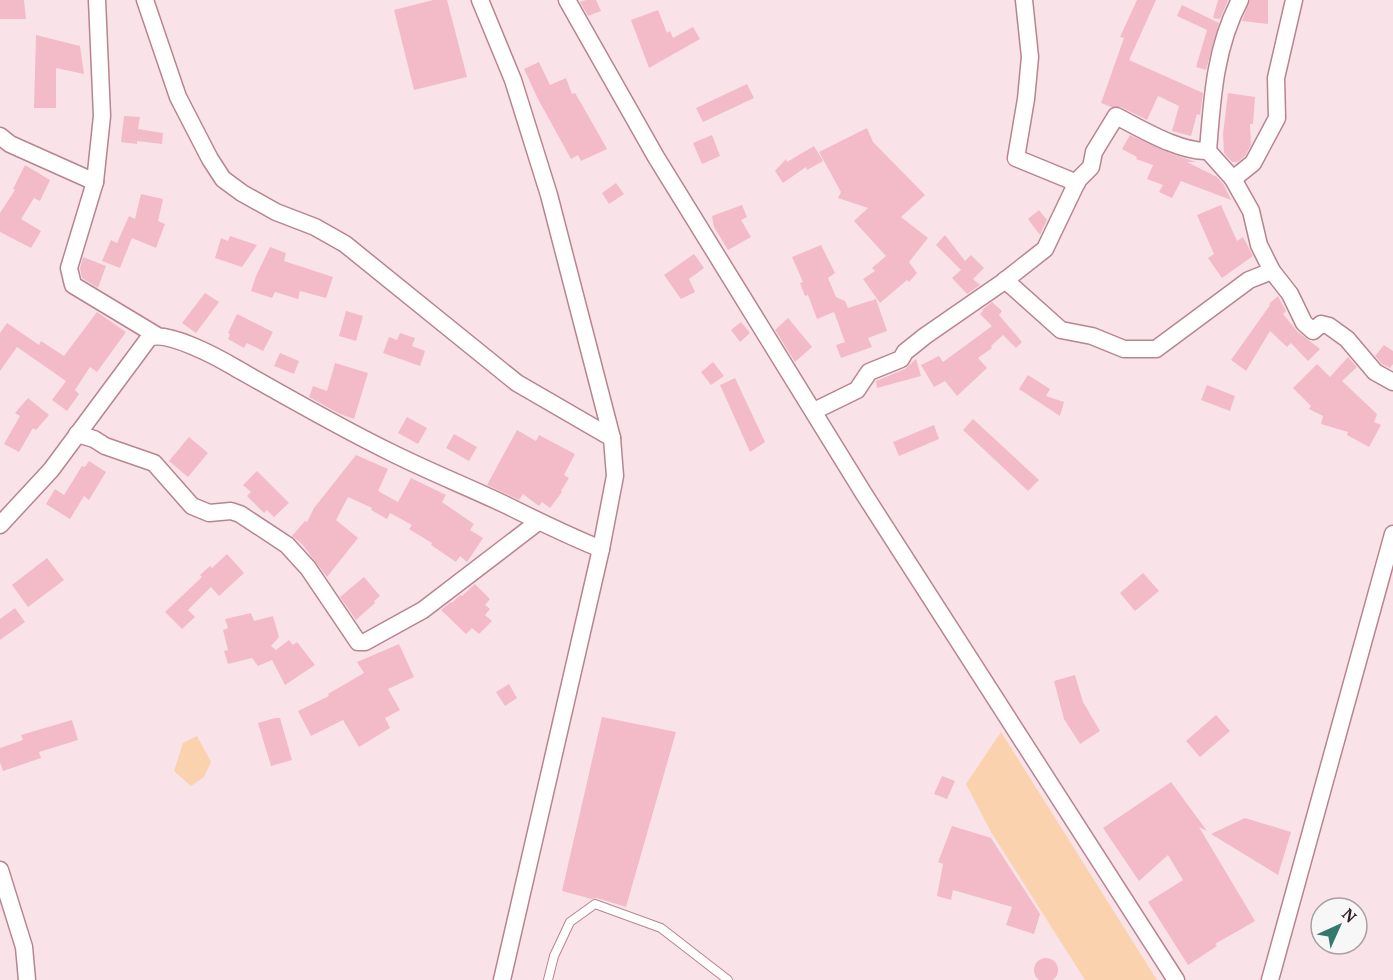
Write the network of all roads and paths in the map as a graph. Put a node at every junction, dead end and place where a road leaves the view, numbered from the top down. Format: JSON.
{"nodes":[{"id":1,"x":97,"y":0,"type":"edge"},
{"id":2,"x":145,"y":0,"type":"edge"},
{"id":3,"x":480,"y":0,"type":"edge"},
{"id":4,"x":567,"y":0,"type":"edge"},
{"id":5,"x":1024,"y":0,"type":"edge"},
{"id":6,"x":1240,"y":0,"type":"edge"},
{"id":7,"x":1294,"y":0,"type":"edge"},
{"id":8,"x":0,"y":136,"type":"edge"},
{"id":9,"x":1208,"y":151,"type":"junction"},
{"id":10,"x":1233,"y":179,"type":"junction"},
{"id":11,"x":95,"y":182,"type":"junction"},
{"id":12,"x":1077,"y":183,"type":"junction"},
{"id":13,"x":1272,"y":271,"type":"junction"},
{"id":14,"x":1005,"y":280,"type":"junction"},
{"id":15,"x":156,"y":335,"type":"junction"},
{"id":16,"x":1393,"y":382,"type":"edge"},
{"id":17,"x":814,"y":411,"type":"junction"},
{"id":18,"x":77,"y":434,"type":"junction"},
{"id":19,"x":612,"y":438,"type":"junction"},
{"id":20,"x":538,"y":522,"type":"junction"},
{"id":21,"x":0,"y":525,"type":"edge"},
{"id":22,"x":1393,"y":534,"type":"edge"},
{"id":23,"x":602,"y":549,"type":"junction"},
{"id":24,"x":0,"y":870,"type":"edge"},
{"id":25,"x":27,"y":980,"type":"edge"},
{"id":26,"x":502,"y":980,"type":"edge"},
{"id":27,"x":548,"y":980,"type":"edge"},
{"id":28,"x":728,"y":980,"type":"edge"},
{"id":29,"x":1176,"y":980,"type":"edge"},
{"id":30,"x":1270,"y":980,"type":"edge"}],
"edges":[{"from":1,"to":11,"type":"street"},
{"from":2,"to":19,"type":"street"},
{"from":3,"to":19,"type":"street"},
{"from":4,"to":17,"type":"street"},
{"from":5,"to":12,"type":"street"},
{"from":6,"to":9,"type":"street"},
{"from":7,"to":10,"type":"street"},
{"from":8,"to":11,"type":"street"},
{"from":9,"to":10,"type":"street"},
{"from":9,"to":12,"type":"street"},
{"from":10,"to":13,"type":"street"},
{"from":11,"to":15,"type":"street"},
{"from":12,"to":14,"type":"street"},
{"from":13,"to":14,"type":"street"},
{"from":13,"to":16,"type":"street"},
{"from":14,"to":17,"type":"street"},
{"from":15,"to":18,"type":"street"},
{"from":15,"to":20,"type":"street"},
{"from":17,"to":29,"type":"street"},
{"from":18,"to":20,"type":"street"},
{"from":18,"to":21,"type":"street"},
{"from":19,"to":23,"type":"street"},
{"from":20,"to":23,"type":"street"},
{"from":22,"to":30,"type":"street"},
{"from":23,"to":26,"type":"street"},
{"from":24,"to":25,"type":"street"},
{"from":27,"to":28,"type":"lane"}]}
